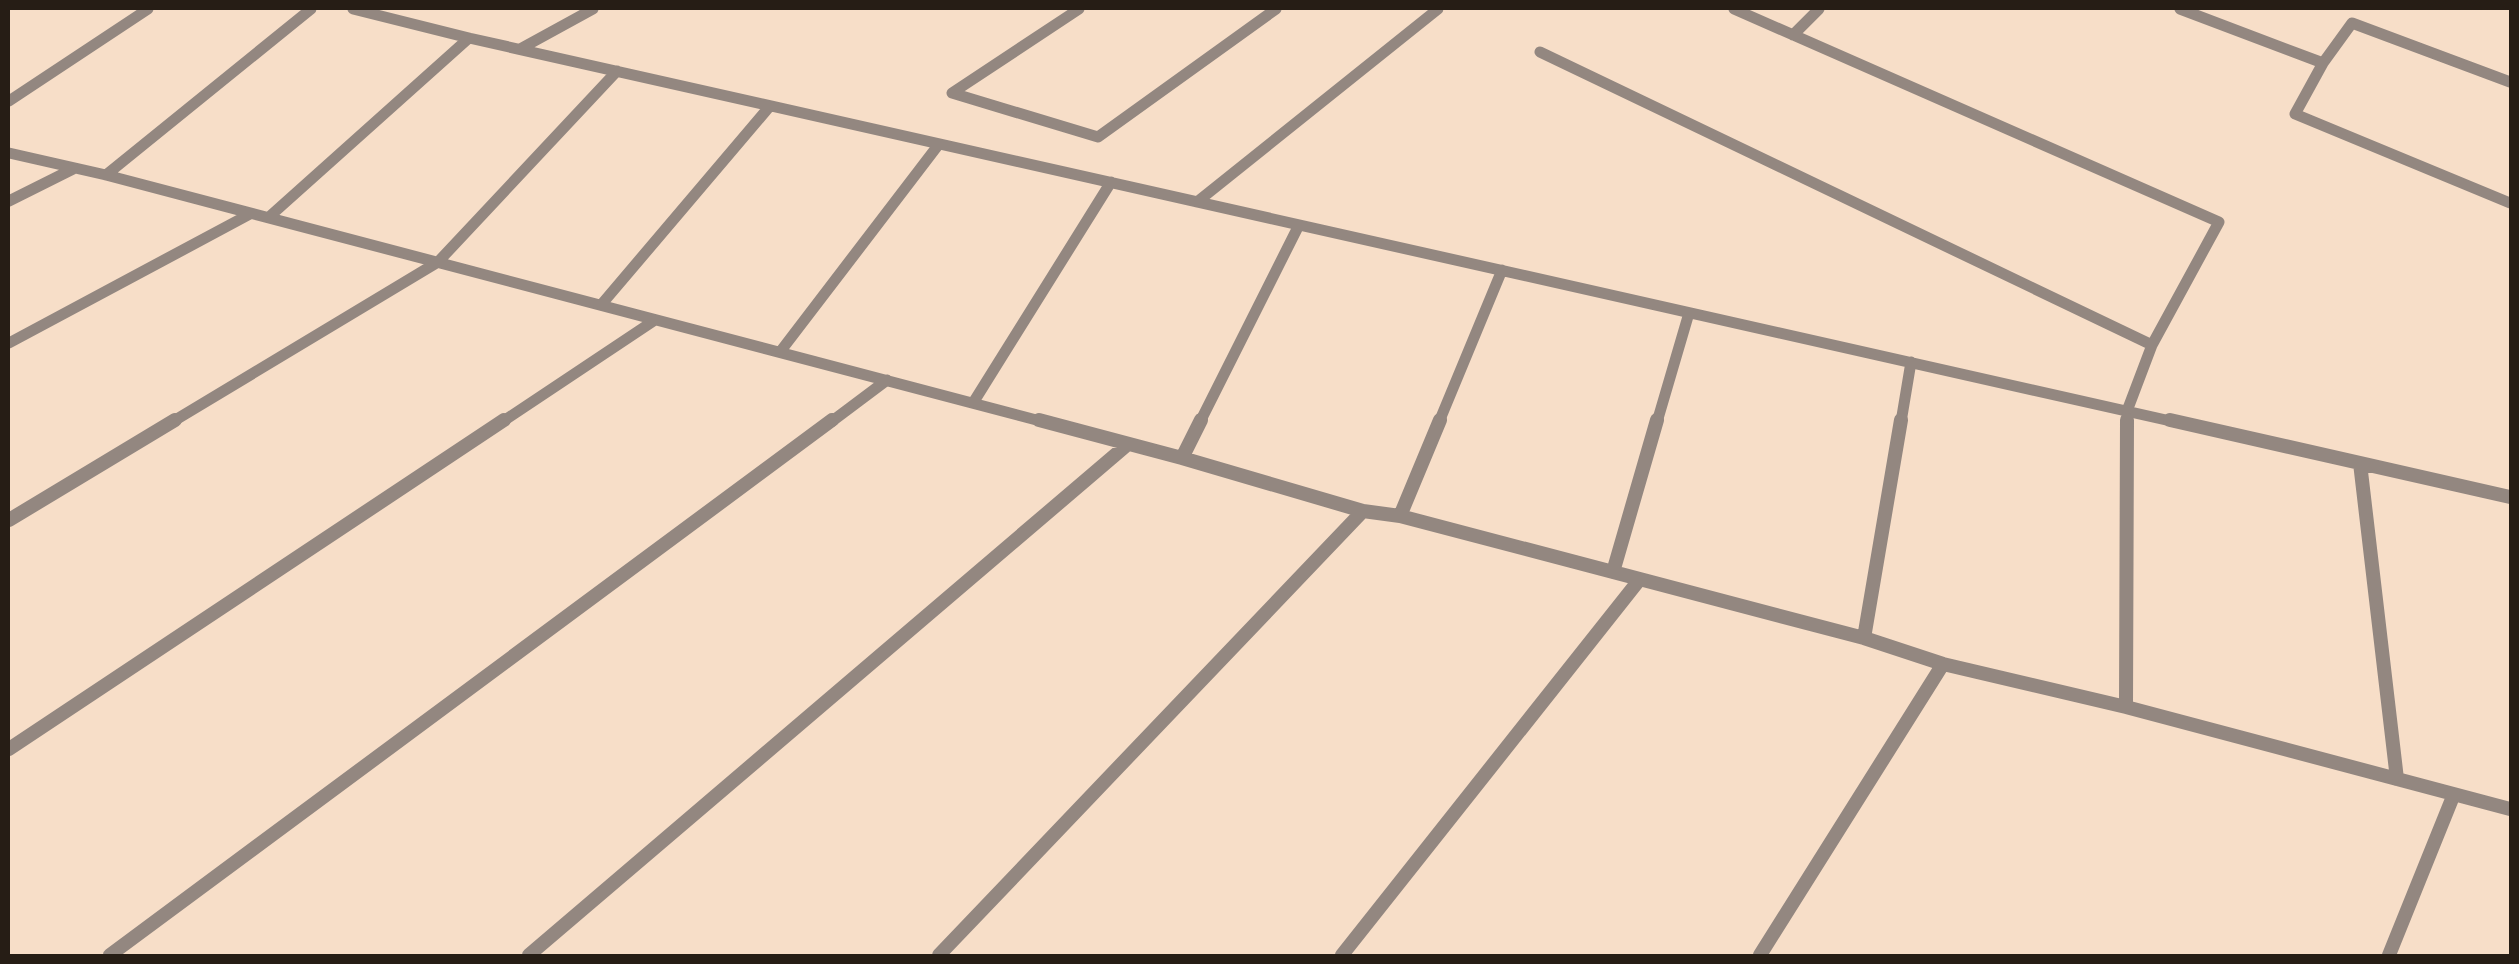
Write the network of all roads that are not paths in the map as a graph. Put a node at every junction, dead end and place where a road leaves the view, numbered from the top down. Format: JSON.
{"nodes":[{"id":1,"x":148,"y":9,"type":"edge"},
{"id":2,"x":311,"y":9,"type":"edge"},
{"id":3,"x":353,"y":9,"type":"edge"},
{"id":4,"x":593,"y":9,"type":"edge"},
{"id":5,"x":1079,"y":9,"type":"edge"},
{"id":6,"x":1276,"y":9,"type":"edge"},
{"id":7,"x":1438,"y":9,"type":"edge"},
{"id":8,"x":1734,"y":9,"type":"edge"},
{"id":9,"x":1819,"y":9,"type":"edge"},
{"id":10,"x":2180,"y":9,"type":"edge"},
{"id":11,"x":1793,"y":35,"type":"junction"},
{"id":12,"x":469,"y":38,"type":"junction"},
{"id":13,"x":520,"y":49,"type":"junction"},
{"id":14,"x":1540,"y":52,"type":"dead end"},
{"id":15,"x":2323,"y":63,"type":"junction"},
{"id":16,"x":617,"y":71,"type":"junction"},
{"id":17,"x":2510,"y":82,"type":"edge"},
{"id":18,"x":9,"y":101,"type":"edge"},
{"id":19,"x":770,"y":106,"type":"junction"},
{"id":20,"x":939,"y":144,"type":"junction"},
{"id":21,"x":9,"y":152,"type":"edge"},
{"id":22,"x":73,"y":169,"type":"junction"},
{"id":23,"x":106,"y":174,"type":"junction"},
{"id":24,"x":1111,"y":182,"type":"junction"},
{"id":25,"x":9,"y":201,"type":"edge"},
{"id":26,"x":1197,"y":202,"type":"junction"},
{"id":27,"x":2510,"y":203,"type":"edge"},
{"id":28,"x":250,"y":214,"type":"junction"},
{"id":29,"x":269,"y":217,"type":"junction"},
{"id":30,"x":1299,"y":225,"type":"junction"},
{"id":31,"x":438,"y":262,"type":"junction"},
{"id":32,"x":1502,"y":270,"type":"junction"},
{"id":33,"x":601,"y":305,"type":"junction"},
{"id":34,"x":1689,"y":313,"type":"junction"},
{"id":35,"x":655,"y":320,"type":"junction"},
{"id":36,"x":9,"y":343,"type":"edge"},
{"id":37,"x":2152,"y":345,"type":"junction"},
{"id":38,"x":780,"y":352,"type":"junction"},
{"id":39,"x":1911,"y":362,"type":"junction"},
{"id":40,"x":887,"y":380,"type":"junction"},
{"id":41,"x":973,"y":403,"type":"junction"},
{"id":42,"x":2128,"y":411,"type":"junction"},
{"id":43,"x":1128,"y":444,"type":"junction"},
{"id":44,"x":1182,"y":458,"type":"junction"},
{"id":45,"x":2360,"y":463,"type":"junction"},
{"id":46,"x":2510,"y":497,"type":"edge"},
{"id":47,"x":1363,"y":511,"type":"junction"},
{"id":48,"x":1400,"y":516,"type":"junction"},
{"id":49,"x":9,"y":520,"type":"edge"},
{"id":50,"x":1613,"y":572,"type":"junction"},
{"id":51,"x":1640,"y":579,"type":"junction"},
{"id":52,"x":1864,"y":638,"type":"junction"},
{"id":53,"x":1943,"y":664,"type":"junction"},
{"id":54,"x":2126,"y":707,"type":"junction"},
{"id":55,"x":9,"y":749,"type":"edge"},
{"id":56,"x":2397,"y":779,"type":"junction"},
{"id":57,"x":2454,"y":794,"type":"junction"},
{"id":58,"x":2510,"y":809,"type":"edge"},
{"id":59,"x":110,"y":955,"type":"edge"},
{"id":60,"x":529,"y":955,"type":"edge"},
{"id":61,"x":939,"y":955,"type":"edge"},
{"id":62,"x":1342,"y":955,"type":"edge"},
{"id":63,"x":1760,"y":955,"type":"edge"},
{"id":64,"x":2389,"y":955,"type":"edge"}],
"edges":[{"from":1,"to":18,"type":"street"},
{"from":2,"to":23,"type":"street"},
{"from":3,"to":12,"type":"street"},
{"from":4,"to":13,"type":"street"},
{"from":5,"to":6,"type":"street"},
{"from":7,"to":26,"type":"street"},
{"from":8,"to":11,"type":"street"},
{"from":9,"to":11,"type":"street"},
{"from":10,"to":15,"type":"street"},
{"from":11,"to":37,"type":"street"},
{"from":12,"to":13,"type":"street"},
{"from":12,"to":29,"type":"street"},
{"from":13,"to":16,"type":"street"},
{"from":14,"to":37,"type":"street"},
{"from":15,"to":17,"type":"street"},
{"from":15,"to":27,"type":"street"},
{"from":16,"to":19,"type":"street"},
{"from":16,"to":31,"type":"street"},
{"from":19,"to":20,"type":"street"},
{"from":19,"to":33,"type":"street"},
{"from":20,"to":24,"type":"street"},
{"from":20,"to":38,"type":"street"},
{"from":21,"to":22,"type":"street"},
{"from":22,"to":23,"type":"street"},
{"from":22,"to":25,"type":"street"},
{"from":23,"to":28,"type":"street"},
{"from":24,"to":26,"type":"street"},
{"from":24,"to":41,"type":"street"},
{"from":26,"to":30,"type":"street"},
{"from":28,"to":29,"type":"street"},
{"from":28,"to":36,"type":"street"},
{"from":29,"to":31,"type":"street"},
{"from":30,"to":32,"type":"street"},
{"from":30,"to":44,"type":"street"},
{"from":31,"to":33,"type":"street"},
{"from":31,"to":49,"type":"street"},
{"from":32,"to":34,"type":"street"},
{"from":32,"to":48,"type":"street"},
{"from":33,"to":35,"type":"street"},
{"from":34,"to":39,"type":"street"},
{"from":34,"to":50,"type":"street"},
{"from":35,"to":38,"type":"street"},
{"from":35,"to":55,"type":"street"},
{"from":37,"to":42,"type":"street"},
{"from":38,"to":40,"type":"street"},
{"from":39,"to":42,"type":"street"},
{"from":39,"to":52,"type":"street"},
{"from":40,"to":41,"type":"street"},
{"from":40,"to":59,"type":"street"},
{"from":41,"to":43,"type":"street"},
{"from":42,"to":45,"type":"street"},
{"from":42,"to":54,"type":"street"},
{"from":43,"to":44,"type":"street"},
{"from":43,"to":60,"type":"street"},
{"from":44,"to":47,"type":"street"},
{"from":45,"to":46,"type":"street"},
{"from":45,"to":56,"type":"street"},
{"from":47,"to":48,"type":"street"},
{"from":47,"to":61,"type":"street"},
{"from":48,"to":50,"type":"street"},
{"from":50,"to":51,"type":"street"},
{"from":51,"to":52,"type":"street"},
{"from":51,"to":62,"type":"street"},
{"from":52,"to":53,"type":"street"},
{"from":53,"to":54,"type":"street"},
{"from":53,"to":63,"type":"street"},
{"from":54,"to":56,"type":"street"},
{"from":56,"to":57,"type":"street"},
{"from":57,"to":58,"type":"street"},
{"from":57,"to":64,"type":"street"}]}
